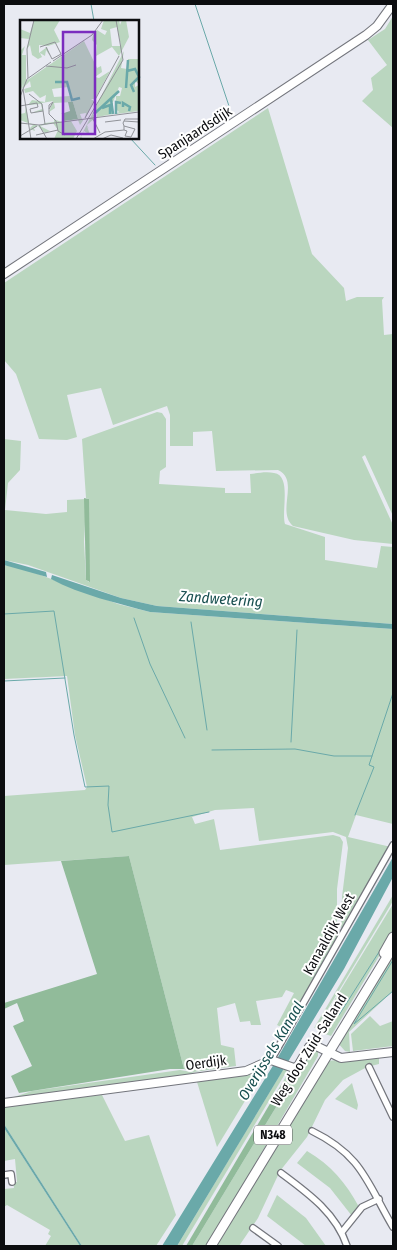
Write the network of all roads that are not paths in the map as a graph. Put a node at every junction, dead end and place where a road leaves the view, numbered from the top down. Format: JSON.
{"nodes":[{"id":1,"x":393,"y":4,"type":"edge"},
{"id":2,"x":4,"y":274,"type":"edge"},
{"id":3,"x":393,"y":846,"type":"edge"},
{"id":4,"x":393,"y":937,"type":"edge"},
{"id":5,"x":393,"y":947,"type":"edge"},
{"id":6,"x":328,"y":1051,"type":"junction"},
{"id":7,"x":393,"y":1052,"type":"edge"},
{"id":8,"x":274,"y":1060,"type":"junction"},
{"id":9,"x":369,"y":1067,"type":"dead end"},
{"id":10,"x":4,"y":1103,"type":"edge"},
{"id":11,"x":393,"y":1117,"type":"edge"},
{"id":12,"x":312,"y":1131,"type":"dead end"},
{"id":13,"x":281,"y":1172,"type":"dead end"},
{"id":14,"x":4,"y":1175,"type":"edge"},
{"id":15,"x":12,"y":1182,"type":"dead end"},
{"id":16,"x":379,"y":1199,"type":"junction"},
{"id":17,"x":393,"y":1226,"type":"edge"},
{"id":18,"x":253,"y":1228,"type":"dead end"},
{"id":19,"x":342,"y":1232,"type":"junction"},
{"id":20,"x":211,"y":1246,"type":"edge"},
{"id":21,"x":278,"y":1246,"type":"edge"},
{"id":22,"x":347,"y":1246,"type":"edge"}],
"edges":[{"from":1,"to":2,"type":"street","name":"Spanjaardsdijk"},
{"from":3,"to":8,"type":"street","name":"Kanaaldijk West"},
{"from":4,"to":6,"type":"main road","name":"Weg door Zuid-Salland","number":"N348"},
{"from":5,"to":6,"type":"main road","name":"Weg door Zuid-Salland","number":"N348"},
{"from":6,"to":7,"type":"street"},
{"from":6,"to":8,"type":"street"},
{"from":6,"to":20,"type":"main road","name":"Weg door Zuid-Salland","number":"N348"},
{"from":8,"to":10,"type":"street","name":"Oerdijk"},
{"from":9,"to":11,"type":"street"},
{"from":12,"to":16,"type":"street"},
{"from":13,"to":19,"type":"street"},
{"from":14,"to":15,"type":"street"},
{"from":16,"to":17,"type":"street"},
{"from":16,"to":19,"type":"street"},
{"from":18,"to":21,"type":"street"},
{"from":19,"to":22,"type":"street"}]}
